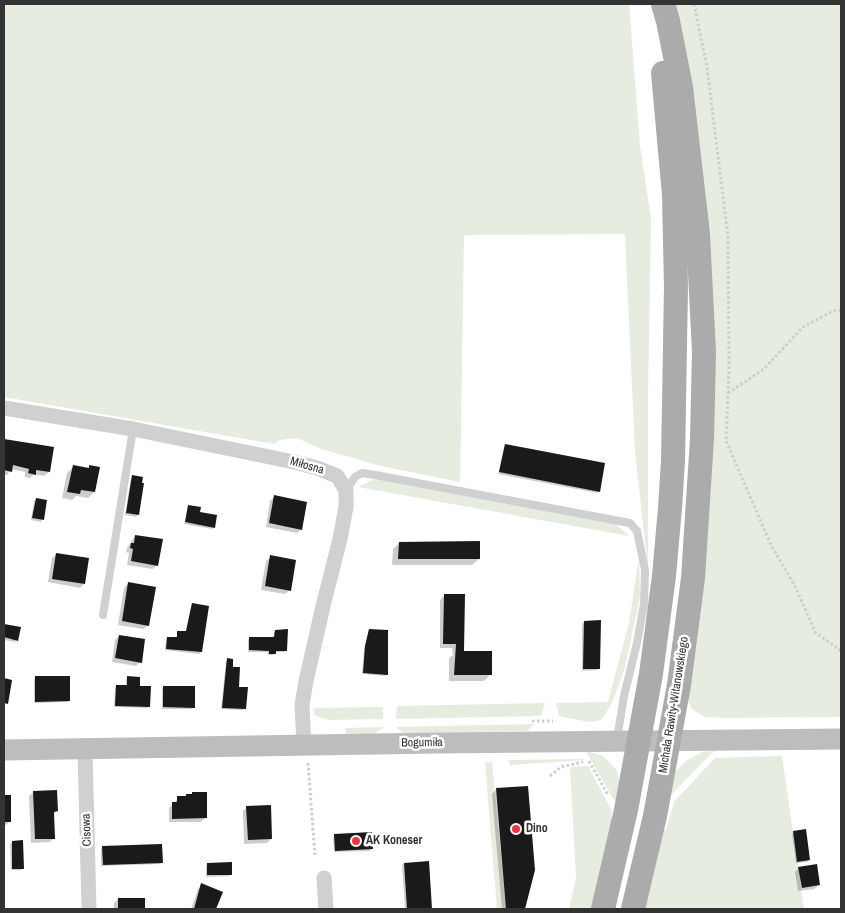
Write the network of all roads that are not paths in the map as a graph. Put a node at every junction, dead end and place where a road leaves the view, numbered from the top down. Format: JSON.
{"nodes":[{"id":1,"x":658,"y":4,"type":"edge"},
{"id":2,"x":663,"y":4,"type":"edge"},
{"id":3,"x":4,"y":408,"type":"edge"},
{"id":4,"x":133,"y":429,"type":"junction"},
{"id":5,"x":346,"y":490,"type":"junction"},
{"id":6,"x":103,"y":615,"type":"dead end"},
{"id":7,"x":841,"y":738,"type":"edge"},
{"id":8,"x":669,"y":740,"type":"junction"},
{"id":9,"x":628,"y":741,"type":"junction"},
{"id":10,"x":4,"y":750,"type":"edge"},
{"id":11,"x":84,"y":750,"type":"junction"},
{"id":12,"x":306,"y":752,"type":"junction"},
{"id":13,"x":324,"y":878,"type":"dead end"},
{"id":14,"x":89,"y":909,"type":"edge"},
{"id":15,"x":326,"y":909,"type":"edge"},
{"id":16,"x":603,"y":909,"type":"edge"},
{"id":17,"x":633,"y":909,"type":"edge"}],
"edges":[{"from":1,"to":9,"type":"main road"},
{"from":2,"to":8,"type":"main road","name":"Michała Rawity-Witanowskiego"},
{"from":3,"to":4,"type":"street","name":"Miłosna"},
{"from":4,"to":5,"type":"street","name":"Miłosna"},
{"from":4,"to":6,"type":"lane"},
{"from":5,"to":9,"type":"lane"},
{"from":5,"to":12,"type":"street"},
{"from":7,"to":8,"type":"street","name":"Bogumiła"},
{"from":8,"to":9,"type":"street","name":"Bogumiła"},
{"from":8,"to":17,"type":"main road","name":"Michała Rawity-Witanowskiego"},
{"from":9,"to":12,"type":"street","name":"Bogumiła"},
{"from":9,"to":16,"type":"main road"},
{"from":10,"to":11,"type":"street","name":"Bogumiła"},
{"from":11,"to":12,"type":"street","name":"Bogumiła"},
{"from":11,"to":14,"type":"street","name":"Cisowa"},
{"from":13,"to":15,"type":"street"}]}
